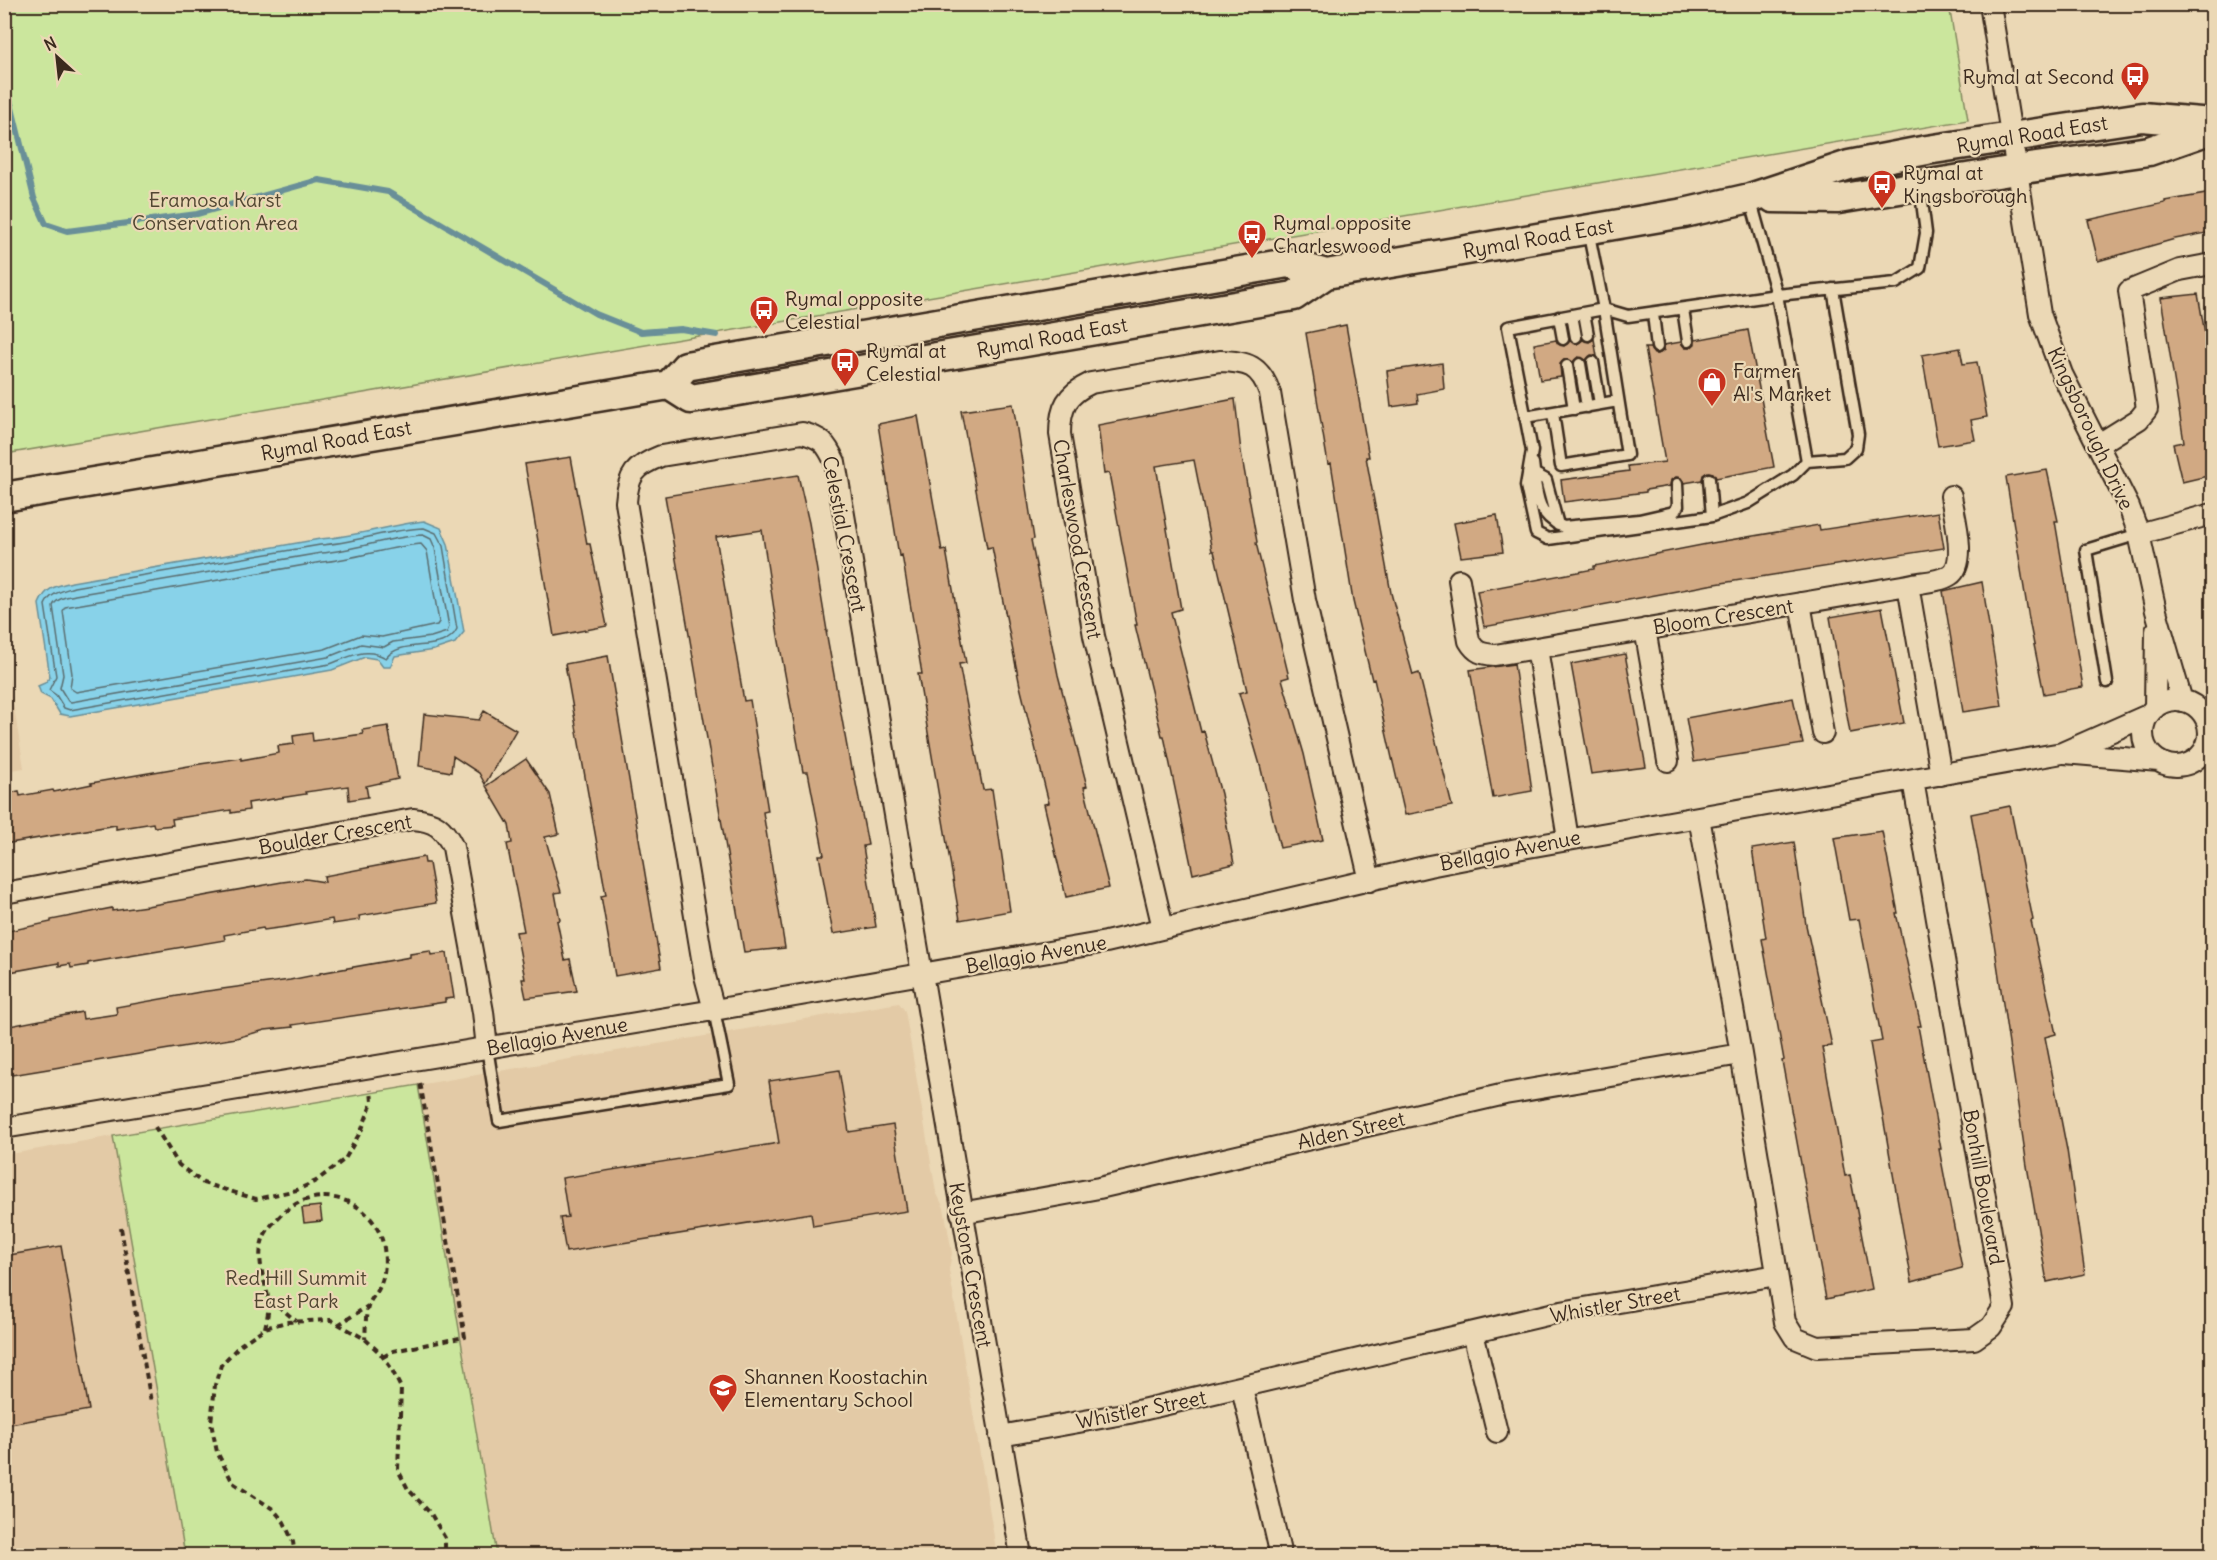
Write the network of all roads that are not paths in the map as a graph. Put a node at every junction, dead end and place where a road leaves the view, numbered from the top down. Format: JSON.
{"nodes":[{"id":1,"x":1990,"y":4,"type":"edge"},
{"id":2,"x":2212,"y":123,"type":"edge"},
{"id":3,"x":2212,"y":129,"type":"edge"},
{"id":4,"x":2010,"y":138,"type":"junction"},
{"id":5,"x":2016,"y":170,"type":"junction"},
{"id":6,"x":1920,"y":185,"type":"junction"},
{"id":7,"x":1750,"y":198,"type":"junction"},
{"id":8,"x":1588,"y":229,"type":"junction"},
{"id":9,"x":2212,"y":264,"type":"edge"},
{"id":10,"x":1833,"y":289,"type":"junction"},
{"id":11,"x":1777,"y":295,"type":"junction"},
{"id":12,"x":1604,"y":309,"type":"junction"},
{"id":13,"x":1683,"y":309,"type":"junction"},
{"id":14,"x":1584,"y":313,"type":"junction"},
{"id":15,"x":1653,"y":314,"type":"junction"},
{"id":16,"x":1572,"y":315,"type":"junction"},
{"id":17,"x":1559,"y":317,"type":"junction"},
{"id":18,"x":1588,"y":335,"type":"dead end"},
{"id":19,"x":1576,"y":337,"type":"dead end"},
{"id":20,"x":1563,"y":339,"type":"dead end"},
{"id":21,"x":1688,"y":341,"type":"dead end"},
{"id":22,"x":1657,"y":346,"type":"dead end"},
{"id":23,"x":1593,"y":362,"type":"dead end"},
{"id":24,"x":1580,"y":364,"type":"dead end"},
{"id":25,"x":1567,"y":366,"type":"dead end"},
{"id":26,"x":1618,"y":401,"type":"junction"},
{"id":27,"x":1600,"y":404,"type":"junction"},
{"id":28,"x":1587,"y":407,"type":"junction"},
{"id":29,"x":1574,"y":409,"type":"junction"},
{"id":30,"x":1553,"y":413,"type":"junction"},
{"id":31,"x":1525,"y":417,"type":"junction"},
{"id":32,"x":2099,"y":444,"type":"junction"},
{"id":33,"x":1532,"y":451,"type":"junction"},
{"id":34,"x":1807,"y":461,"type":"junction"},
{"id":35,"x":1709,"y":479,"type":"dead end"},
{"id":36,"x":1677,"y":484,"type":"dead end"},
{"id":37,"x":1951,"y":496,"type":"dead end"},
{"id":38,"x":4,"y":497,"type":"edge"},
{"id":39,"x":2212,"y":514,"type":"edge"},
{"id":40,"x":1712,"y":516,"type":"junction"},
{"id":41,"x":2139,"y":534,"type":"junction"},
{"id":42,"x":1459,"y":580,"type":"dead end"},
{"id":43,"x":1908,"y":585,"type":"junction"},
{"id":44,"x":1800,"y":603,"type":"junction"},
{"id":45,"x":2156,"y":611,"type":"junction"},
{"id":46,"x":1645,"y":629,"type":"junction"},
{"id":47,"x":1537,"y":648,"type":"junction"},
{"id":48,"x":2107,"y":682,"type":"dead end"},
{"id":49,"x":2182,"y":701,"type":"junction"},
{"id":50,"x":2152,"y":711,"type":"junction"},
{"id":51,"x":1822,"y":733,"type":"dead end"},
{"id":52,"x":2062,"y":753,"type":"junction"},
{"id":53,"x":1668,"y":761,"type":"dead end"},
{"id":54,"x":2158,"y":761,"type":"junction"},
{"id":55,"x":1941,"y":776,"type":"junction"},
{"id":56,"x":1913,"y":780,"type":"junction"},
{"id":57,"x":1699,"y":817,"type":"junction"},
{"id":58,"x":1568,"y":839,"type":"junction"},
{"id":59,"x":1370,"y":880,"type":"junction"},
{"id":60,"x":4,"y":894,"type":"edge"},
{"id":61,"x":1163,"y":928,"type":"junction"},
{"id":62,"x":922,"y":974,"type":"junction"},
{"id":63,"x":714,"y":1010,"type":"junction"},
{"id":64,"x":487,"y":1048,"type":"junction"},
{"id":65,"x":1741,"y":1054,"type":"junction"},
{"id":66,"x":4,"y":1128,"type":"edge"},
{"id":67,"x":962,"y":1213,"type":"junction"},
{"id":68,"x":1777,"y":1275,"type":"junction"},
{"id":69,"x":1473,"y":1333,"type":"junction"},
{"id":70,"x":1242,"y":1388,"type":"junction"},
{"id":71,"x":1497,"y":1432,"type":"dead end"},
{"id":72,"x":1000,"y":1436,"type":"junction"},
{"id":73,"x":1021,"y":1556,"type":"edge"},
{"id":74,"x":1281,"y":1556,"type":"edge"}],
"edges":[{"from":1,"to":4,"type":"street","name":"Kingsborough Drive"},
{"from":2,"to":4,"type":"main road","name":"Rymal Road East"},
{"from":3,"to":5,"type":"main road","name":"Rymal Road East"},
{"from":4,"to":5,"type":"street","name":"Kingsborough Drive"},
{"from":4,"to":7,"type":"main road","name":"Rymal Road East"},
{"from":5,"to":6,"type":"main road","name":"Rymal Road East"},
{"from":5,"to":32,"type":"street","name":"Kingsborough Drive"},
{"from":6,"to":7,"type":"main road","name":"Rymal Road East"},
{"from":6,"to":10,"type":"lane"},
{"from":7,"to":8,"type":"main road","name":"Rymal Road East"},
{"from":7,"to":11,"type":"lane"},
{"from":8,"to":12,"type":"lane"},
{"from":8,"to":38,"type":"main road","name":"Rymal Road East"},
{"from":9,"to":32,"type":"street"},
{"from":10,"to":11,"type":"lane"},
{"from":10,"to":34,"type":"lane"},
{"from":11,"to":13,"type":"lane"},
{"from":11,"to":34,"type":"lane"},
{"from":12,"to":14,"type":"lane"},
{"from":12,"to":15,"type":"lane"},
{"from":12,"to":26,"type":"lane"},
{"from":13,"to":15,"type":"lane"},
{"from":13,"to":21,"type":"lane"},
{"from":14,"to":16,"type":"lane"},
{"from":14,"to":18,"type":"lane"},
{"from":15,"to":22,"type":"lane"},
{"from":16,"to":17,"type":"lane"},
{"from":16,"to":19,"type":"lane"},
{"from":17,"to":20,"type":"lane"},
{"from":17,"to":31,"type":"lane"},
{"from":23,"to":27,"type":"lane"},
{"from":24,"to":28,"type":"lane"},
{"from":25,"to":29,"type":"lane"},
{"from":26,"to":27,"type":"lane"},
{"from":26,"to":30,"type":"lane"},
{"from":27,"to":28,"type":"lane"},
{"from":28,"to":29,"type":"lane"},
{"from":29,"to":30,"type":"lane"},
{"from":30,"to":31,"type":"lane"},
{"from":31,"to":33,"type":"lane"},
{"from":32,"to":41,"type":"street","name":"Kingsborough Drive"},
{"from":33,"to":36,"type":"lane"},
{"from":33,"to":40,"type":"lane"},
{"from":34,"to":40,"type":"lane"},
{"from":35,"to":40,"type":"lane"},
{"from":37,"to":43,"type":"street","name":"Bloom Crescent"},
{"from":39,"to":41,"type":"street"},
{"from":41,"to":45,"type":"street","name":"Kingsborough Drive"},
{"from":41,"to":48,"type":"lane"},
{"from":42,"to":47,"type":"street","name":"Bloom Crescent"},
{"from":43,"to":44,"type":"street","name":"Bloom Crescent"},
{"from":43,"to":55,"type":"street"},
{"from":44,"to":46,"type":"street","name":"Bloom Crescent"},
{"from":44,"to":51,"type":"street"},
{"from":45,"to":49,"type":"street","name":"Kingsborough Drive"},
{"from":45,"to":50,"type":"street","name":"Kingsborough Drive"},
{"from":46,"to":47,"type":"street","name":"Bloom Crescent"},
{"from":46,"to":53,"type":"street"},
{"from":47,"to":58,"type":"street"},
{"from":49,"to":50,"type":"street"},
{"from":49,"to":54,"type":"street"},
{"from":50,"to":52,"type":"street","name":"Bellagio Avenue"},
{"from":50,"to":54,"type":"street"},
{"from":52,"to":54,"type":"street","name":"Bellagio Avenue"},
{"from":52,"to":55,"type":"street","name":"Bellagio Avenue"},
{"from":55,"to":56,"type":"street","name":"Bellagio Avenue"},
{"from":56,"to":57,"type":"street","name":"Bellagio Avenue"},
{"from":56,"to":68,"type":"street","name":"Bonhill Boulevard"},
{"from":57,"to":58,"type":"street","name":"Bellagio Avenue"},
{"from":57,"to":65,"type":"street"},
{"from":58,"to":59,"type":"street","name":"Bellagio Avenue"},
{"from":59,"to":61,"type":"street","name":"Bellagio Avenue"},
{"from":59,"to":61,"type":"street","name":"Charleswood Crescent"},
{"from":60,"to":64,"type":"street","name":"Boulder Crescent"},
{"from":61,"to":62,"type":"street","name":"Bellagio Avenue"},
{"from":62,"to":63,"type":"street","name":"Bellagio Avenue"},
{"from":62,"to":63,"type":"street","name":"Celestial Crescent"},
{"from":62,"to":67,"type":"street","name":"Keystone Crescent"},
{"from":63,"to":64,"type":"street","name":"Bellagio Avenue"},
{"from":63,"to":64,"type":"lane"},
{"from":64,"to":66,"type":"street","name":"Bellagio Avenue"},
{"from":65,"to":67,"type":"street","name":"Alden Street"},
{"from":65,"to":68,"type":"street"},
{"from":67,"to":72,"type":"street","name":"Keystone Crescent"},
{"from":68,"to":69,"type":"street","name":"Whistler Street"},
{"from":69,"to":70,"type":"street","name":"Whistler Street"},
{"from":69,"to":71,"type":"street"},
{"from":70,"to":72,"type":"street","name":"Whistler Street"},
{"from":70,"to":74,"type":"street"},
{"from":72,"to":73,"type":"street","name":"Keystone Crescent"}]}
